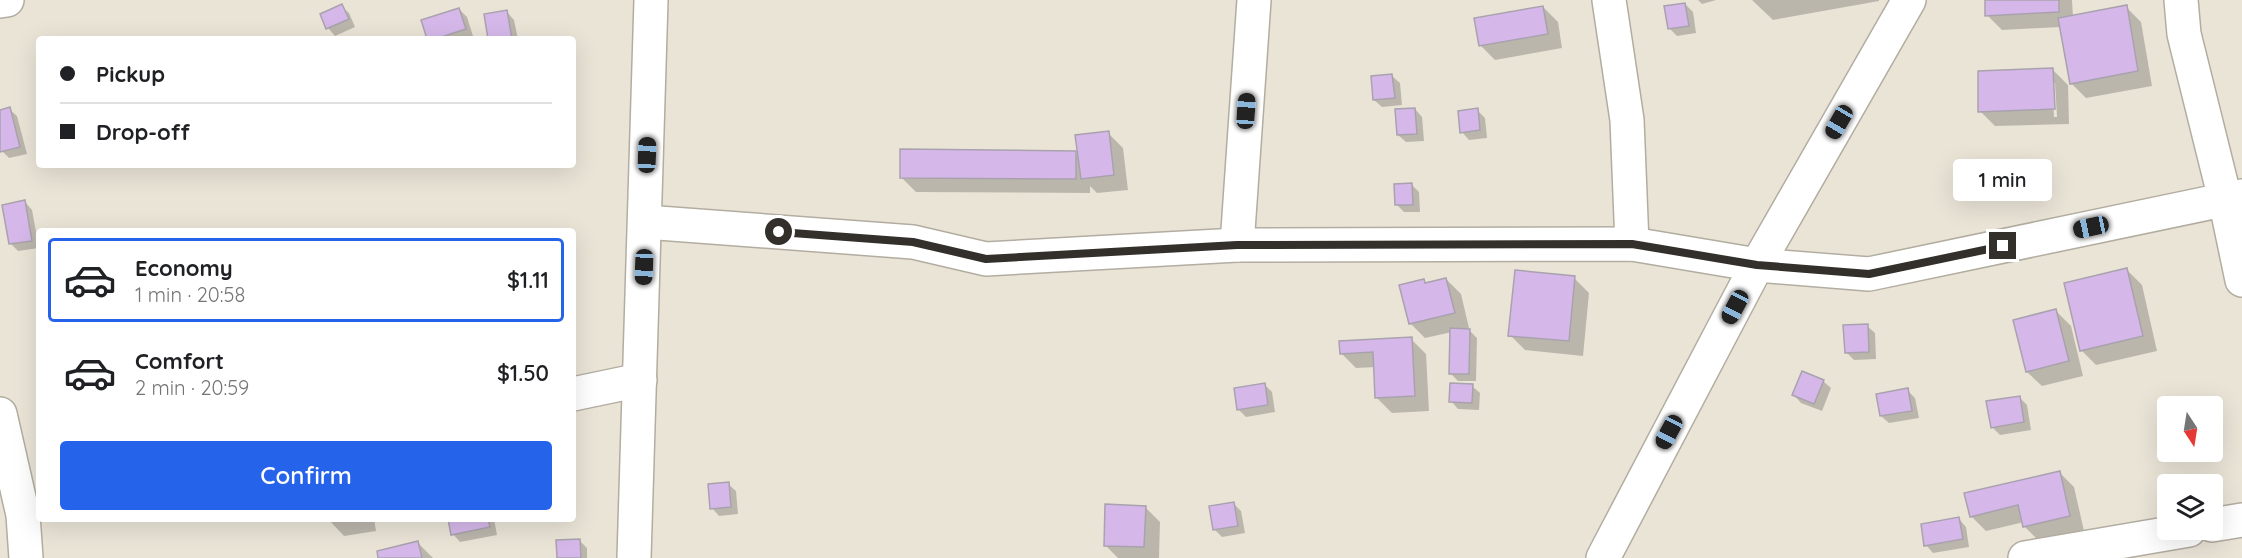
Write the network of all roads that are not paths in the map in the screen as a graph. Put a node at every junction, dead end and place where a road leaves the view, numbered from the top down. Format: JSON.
{"nodes":[{"id":1,"x":7,"y":0,"type":"edge"},
{"id":2,"x":651,"y":0,"type":"edge"},
{"id":3,"x":1254,"y":0,"type":"edge"},
{"id":4,"x":1610,"y":0,"type":"edge"},
{"id":5,"x":1909,"y":0,"type":"edge"},
{"id":6,"x":2181,"y":0,"type":"edge"},
{"id":7,"x":0,"y":2,"type":"edge"},
{"id":8,"x":2233,"y":197,"type":"edge"},
{"id":9,"x":645,"y":222,"type":"junction"},
{"id":10,"x":1632,"y":244,"type":"junction"},
{"id":11,"x":1237,"y":245,"type":"junction"},
{"id":12,"x":1757,"y":265,"type":"junction"},
{"id":13,"x":2242,"y":280,"type":"edge"},
{"id":14,"x":640,"y":380,"type":"junction"},
{"id":15,"x":576,"y":393,"type":"edge"},
{"id":16,"x":0,"y":414,"type":"edge"},
{"id":17,"x":21,"y":515,"type":"edge"},
{"id":18,"x":2242,"y":520,"type":"edge"},
{"id":19,"x":2223,"y":523,"type":"edge"},
{"id":20,"x":2157,"y":535,"type":"edge"},
{"id":21,"x":26,"y":558,"type":"edge"},
{"id":22,"x":634,"y":558,"type":"edge"},
{"id":23,"x":1603,"y":558,"type":"edge"},
{"id":24,"x":2025,"y":558,"type":"edge"}],
"edges":[{"from":1,"to":7,"type":"street"},
{"from":2,"to":9,"type":"street"},
{"from":3,"to":11,"type":"street"},
{"from":4,"to":10,"type":"street"},
{"from":5,"to":12,"type":"street"},
{"from":6,"to":8,"type":"street"},
{"from":8,"to":12,"type":"street"},
{"from":8,"to":13,"type":"street"},
{"from":9,"to":11,"type":"street"},
{"from":9,"to":14,"type":"street"},
{"from":10,"to":11,"type":"street"},
{"from":10,"to":12,"type":"street"},
{"from":12,"to":23,"type":"street"},
{"from":14,"to":15,"type":"street"},
{"from":14,"to":22,"type":"street"},
{"from":16,"to":17,"type":"street"},
{"from":17,"to":21,"type":"street"},
{"from":18,"to":19,"type":"street"},
{"from":20,"to":24,"type":"street"}]}
